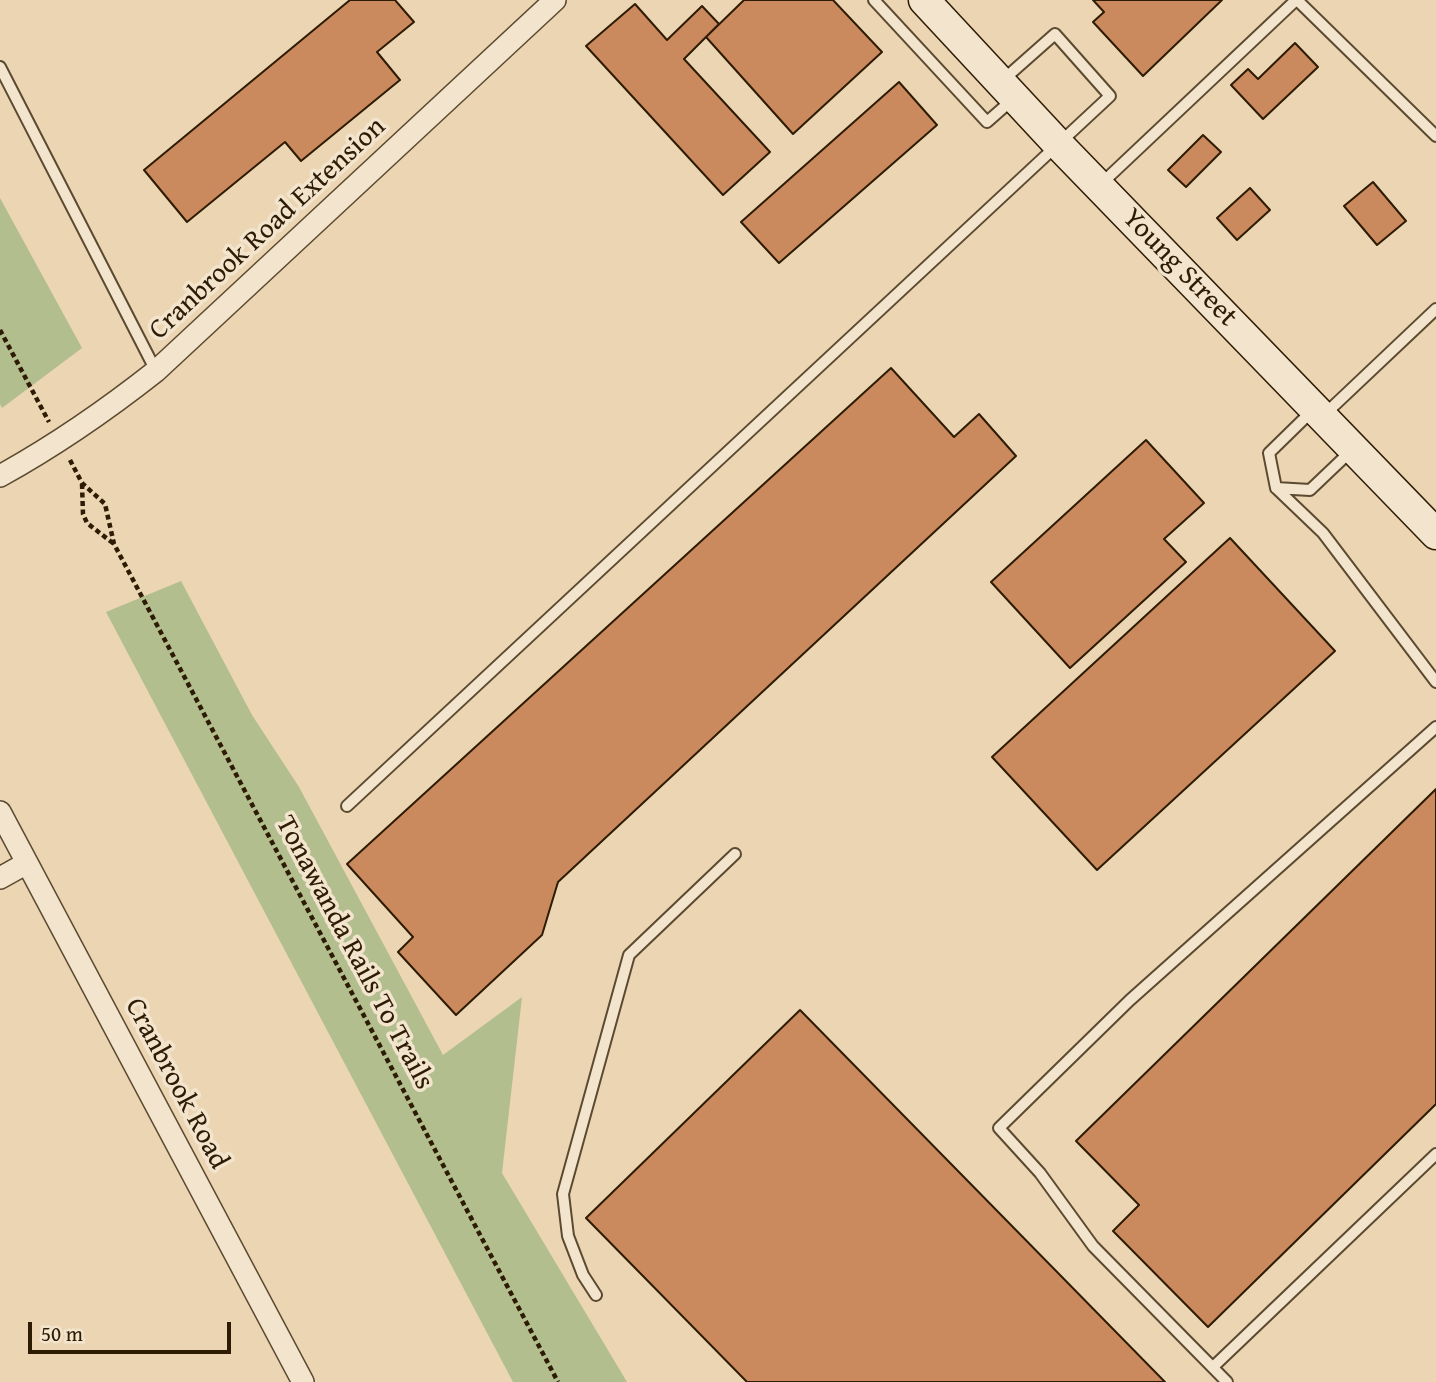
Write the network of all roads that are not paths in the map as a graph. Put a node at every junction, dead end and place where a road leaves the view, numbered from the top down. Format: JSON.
{"nodes":[{"id":1,"x":555,"y":0,"type":"edge"},
{"id":2,"x":874,"y":0,"type":"edge"},
{"id":3,"x":924,"y":0,"type":"edge"},
{"id":4,"x":1296,"y":0,"type":"edge"},
{"id":5,"x":0,"y":67,"type":"edge"},
{"id":6,"x":1008,"y":90,"type":"junction"},
{"id":7,"x":1436,"y":136,"type":"edge"},
{"id":8,"x":1058,"y":143,"type":"junction"},
{"id":9,"x":1099,"y":186,"type":"junction"},
{"id":10,"x":1436,"y":309,"type":"edge"},
{"id":11,"x":156,"y":371,"type":"junction"},
{"id":12,"x":1318,"y":413,"type":"junction"},
{"id":13,"x":1353,"y":449,"type":"junction"},
{"id":14,"x":0,"y":475,"type":"edge"},
{"id":15,"x":1276,"y":488,"type":"junction"},
{"id":16,"x":1436,"y":534,"type":"edge"},
{"id":17,"x":1436,"y":681,"type":"edge"},
{"id":18,"x":1436,"y":727,"type":"edge"},
{"id":19,"x":347,"y":806,"type":"dead end"},
{"id":20,"x":0,"y":812,"type":"edge"},
{"id":21,"x":735,"y":854,"type":"dead end"},
{"id":22,"x":27,"y":863,"type":"junction"},
{"id":23,"x":0,"y":878,"type":"edge"},
{"id":24,"x":1436,"y":1154,"type":"edge"},
{"id":25,"x":596,"y":1295,"type":"dead end"},
{"id":26,"x":1213,"y":1367,"type":"junction"},
{"id":27,"x":303,"y":1382,"type":"edge"},
{"id":28,"x":1227,"y":1382,"type":"edge"}],
"edges":[{"from":1,"to":11,"type":"street","name":"Cranbrook Road Extension"},
{"from":2,"to":6,"type":"lane"},
{"from":3,"to":6,"type":"street","name":"Young Street"},
{"from":4,"to":7,"type":"lane"},
{"from":4,"to":9,"type":"lane"},
{"from":5,"to":11,"type":"lane"},
{"from":6,"to":8,"type":"street","name":"Young Street"},
{"from":6,"to":8,"type":"lane"},
{"from":8,"to":9,"type":"street","name":"Young Street"},
{"from":8,"to":19,"type":"lane"},
{"from":9,"to":12,"type":"street","name":"Young Street"},
{"from":10,"to":12,"type":"lane"},
{"from":11,"to":14,"type":"street","name":"Cranbrook Road Extension"},
{"from":12,"to":13,"type":"street","name":"Young Street"},
{"from":12,"to":15,"type":"lane"},
{"from":13,"to":15,"type":"lane"},
{"from":13,"to":16,"type":"street","name":"Young Street"},
{"from":15,"to":17,"type":"lane"},
{"from":18,"to":26,"type":"lane"},
{"from":20,"to":22,"type":"street","name":"Cranbrook Road"},
{"from":21,"to":25,"type":"lane"},
{"from":22,"to":23,"type":"street"},
{"from":22,"to":27,"type":"street","name":"Cranbrook Road"},
{"from":24,"to":26,"type":"lane"},
{"from":26,"to":28,"type":"lane"}]}
